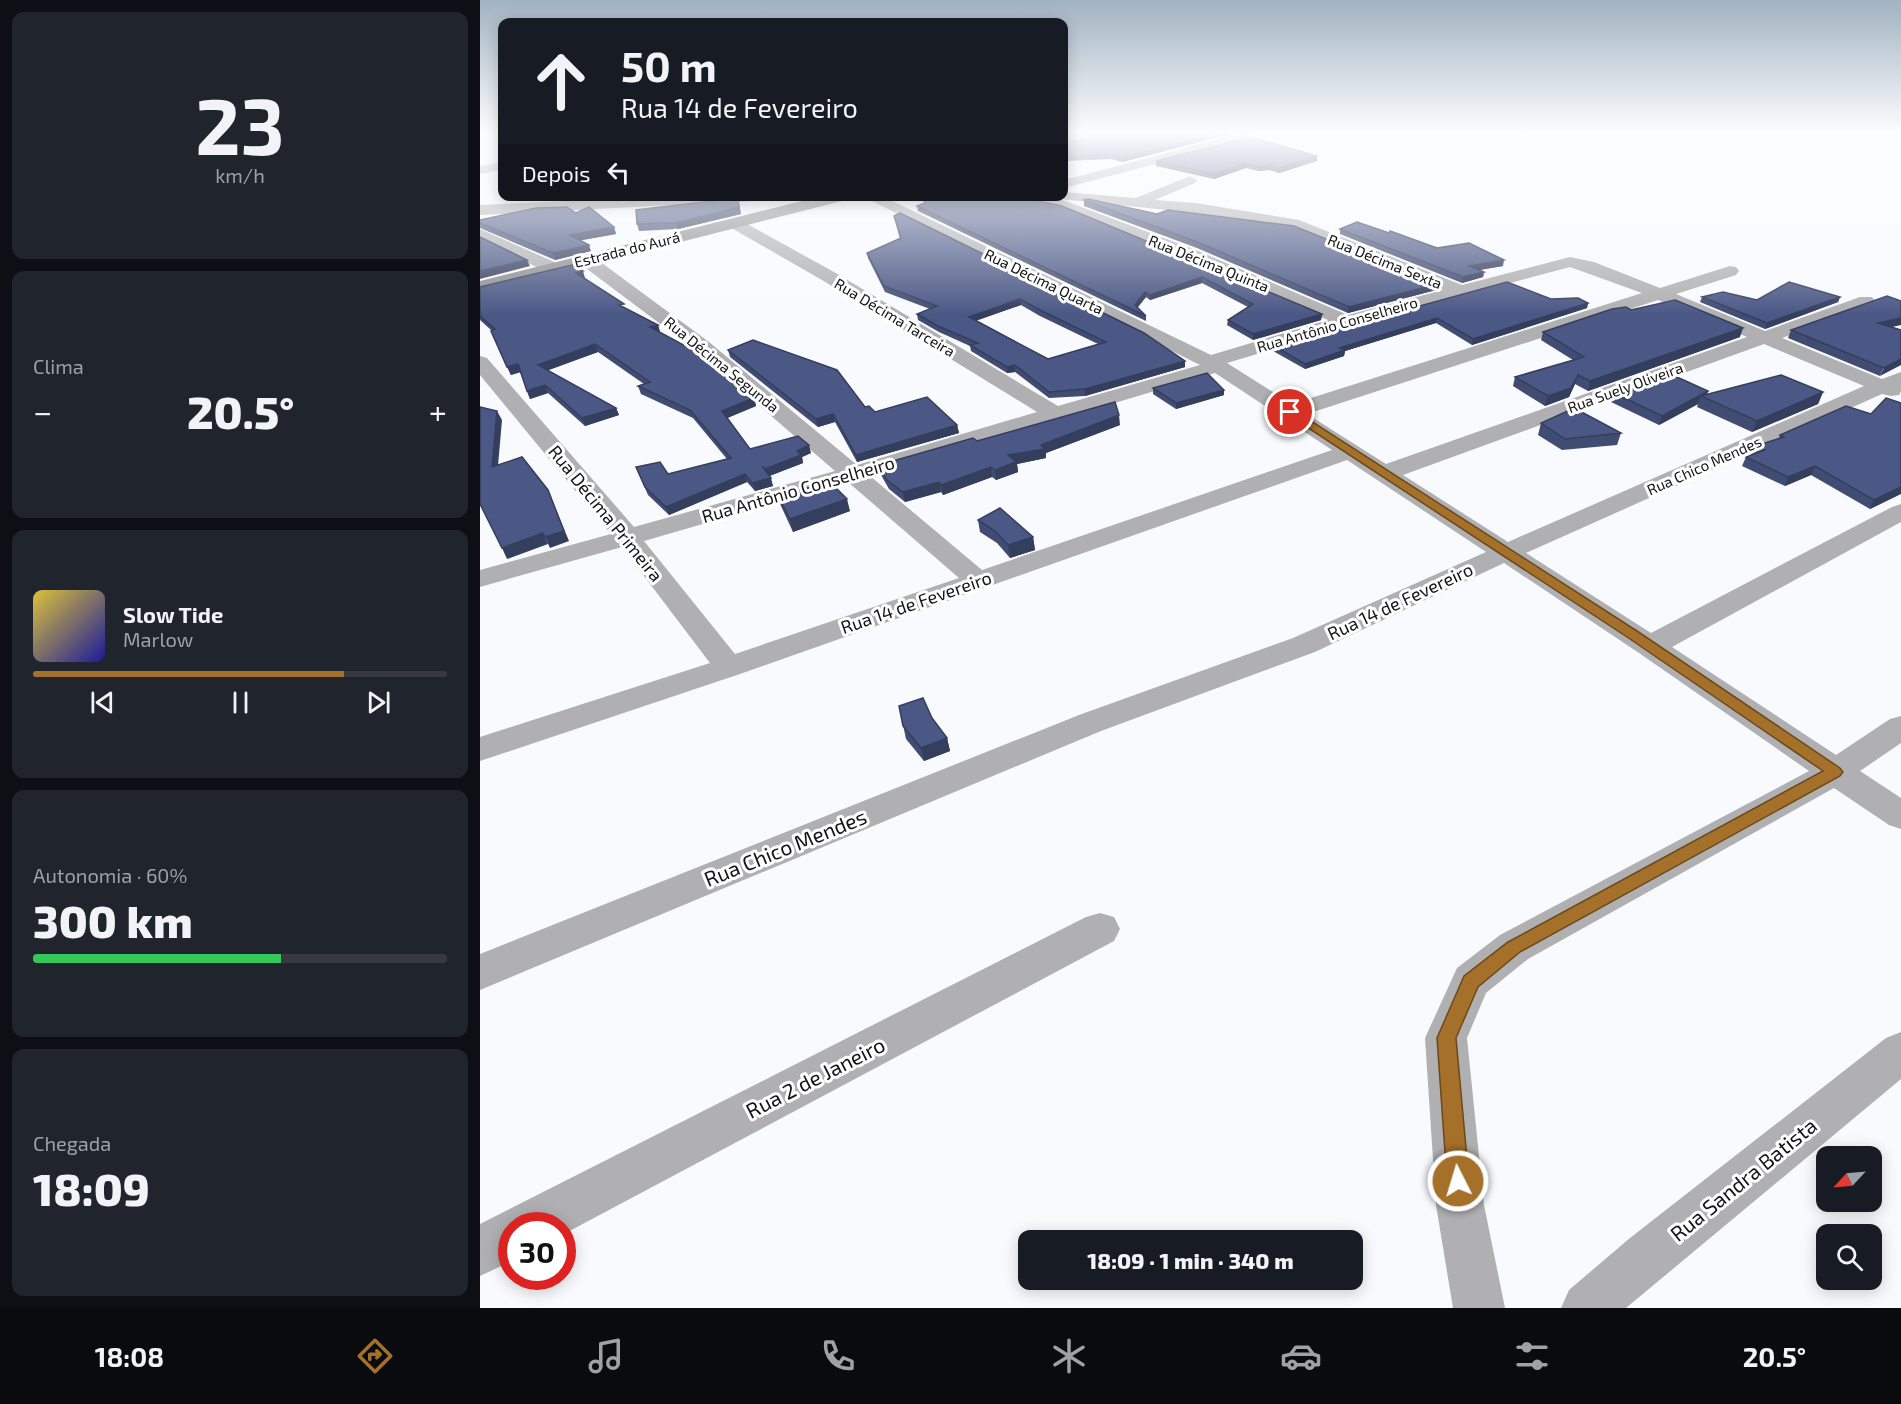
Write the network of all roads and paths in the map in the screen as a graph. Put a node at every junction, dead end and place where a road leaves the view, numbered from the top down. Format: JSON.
{"nodes":[{"id":1,"x":1158,"y":193,"type":"edge"},
{"id":2,"x":1068,"y":196,"type":"edge"},
{"id":3,"x":670,"y":201,"type":"edge"},
{"id":4,"x":824,"y":201,"type":"edge"},
{"id":5,"x":879,"y":201,"type":"edge"},
{"id":6,"x":1050,"y":201,"type":"edge"},
{"id":7,"x":1136,"y":202,"type":"junction"},
{"id":8,"x":480,"y":210,"type":"edge"},
{"id":9,"x":734,"y":223,"type":"junction"},
{"id":10,"x":480,"y":234,"type":"edge"},
{"id":11,"x":585,"y":259,"type":"junction"},
{"id":12,"x":553,"y":268,"type":"junction"},
{"id":13,"x":1730,"y":271,"type":"dead end"},
{"id":14,"x":480,"y":287,"type":"edge"},
{"id":15,"x":1458,"y":290,"type":"junction"},
{"id":16,"x":1660,"y":294,"type":"junction"},
{"id":17,"x":1866,"y":301,"type":"edge"},
{"id":18,"x":1346,"y":321,"type":"junction"},
{"id":19,"x":1763,"y":338,"type":"junction"},
{"id":20,"x":480,"y":362,"type":"edge"},
{"id":21,"x":1214,"y":364,"type":"junction"},
{"id":22,"x":1894,"y":386,"type":"edge"},
{"id":23,"x":1290,"y":412,"type":"junction"},
{"id":24,"x":1055,"y":414,"type":"junction"},
{"id":25,"x":1351,"y":452,"type":"junction"},
{"id":26,"x":855,"y":473,"type":"junction"},
{"id":27,"x":1385,"y":473,"type":"junction"},
{"id":28,"x":1901,"y":512,"type":"edge"},
{"id":29,"x":627,"y":536,"type":"junction"},
{"id":30,"x":1507,"y":552,"type":"junction"},
{"id":31,"x":480,"y":579,"type":"edge"},
{"id":32,"x":979,"y":581,"type":"junction"},
{"id":33,"x":1650,"y":646,"type":"junction"},
{"id":34,"x":729,"y":667,"type":"junction"},
{"id":35,"x":1090,"y":723,"type":"joint"},
{"id":36,"x":1901,"y":727,"type":"edge"},
{"id":37,"x":480,"y":749,"type":"edge"},
{"id":38,"x":1835,"y":772,"type":"junction"},
{"id":39,"x":1901,"y":816,"type":"edge"},
{"id":40,"x":1100,"y":929,"type":"dead end"},
{"id":41,"x":480,"y":972,"type":"edge"},
{"id":42,"x":1901,"y":1052,"type":"edge"},
{"id":43,"x":556,"y":1212,"type":"edge"},
{"id":44,"x":498,"y":1241,"type":"edge"},
{"id":45,"x":480,"y":1251,"type":"edge"},
{"id":46,"x":1479,"y":1308,"type":"edge"},
{"id":47,"x":1587,"y":1308,"type":"edge"}],
"edges":[{"from":1,"to":7,"type":"street"},
{"from":2,"to":7,"type":"street","name":"Rua Décima Sexta"},
{"from":3,"to":8,"type":"street"},
{"from":4,"to":9,"type":"street","name":"Estrada do Aurá"},
{"from":5,"to":21,"type":"street","name":"Rua Décima Quarta"},
{"from":6,"to":18,"type":"street","name":"Rua Décima Quinta"},
{"from":7,"to":15,"type":"street","name":"Rua Décima Sexta"},
{"from":9,"to":11,"type":"street","name":"Estrada do Aurá"},
{"from":9,"to":24,"type":"street","name":"Rua Décima Tarceira"},
{"from":10,"to":12,"type":"street"},
{"from":11,"to":12,"type":"street","name":"Estrada do Aurá"},
{"from":11,"to":26,"type":"street","name":"Rua Décima Segunda"},
{"from":12,"to":14,"type":"street","name":"Estrada do Aurá"},
{"from":13,"to":16,"type":"street"},
{"from":15,"to":16,"type":"street","name":"Rua Antônio Conselheiro"},
{"from":15,"to":18,"type":"street","name":"Rua Antônio Conselheiro"},
{"from":16,"to":19,"type":"street"},
{"from":16,"to":23,"type":"street"},
{"from":17,"to":19,"type":"street","name":"Rua Suely Oliveira"},
{"from":18,"to":21,"type":"street","name":"Rua Antônio Conselheiro"},
{"from":19,"to":22,"type":"street"},
{"from":19,"to":27,"type":"street","name":"Rua Suely Oliveira"},
{"from":20,"to":29,"type":"street","name":"Rua Décima Primeira"},
{"from":21,"to":23,"type":"street","name":"Rua Décima Quarta"},
{"from":21,"to":24,"type":"street","name":"Rua Antônio Conselheiro"},
{"from":22,"to":30,"type":"street","name":"Rua Chico Mendes"},
{"from":23,"to":25,"type":"street","name":"Rua Décima Quarta"},
{"from":24,"to":26,"type":"street","name":"Rua Antônio Conselheiro"},
{"from":25,"to":27,"type":"street","name":"Rua Décima Quarta"},
{"from":25,"to":32,"type":"street","name":"Rua 14 de Fevereiro"},
{"from":26,"to":29,"type":"street","name":"Rua Antônio Conselheiro"},
{"from":26,"to":32,"type":"street","name":"Rua Décima Segunda"},
{"from":27,"to":30,"type":"street","name":"Rua Décima Quarta"},
{"from":28,"to":33,"type":"street"},
{"from":29,"to":31,"type":"street","name":"Rua Antônio Conselheiro"},
{"from":29,"to":34,"type":"street","name":"Rua Décima Primeira"},
{"from":30,"to":33,"type":"street","name":"Rua Décima Quarta"},
{"from":30,"to":35,"type":"street","name":"Rua 14 de Fevereiro"},
{"from":32,"to":34,"type":"street","name":"Rua 14 de Fevereiro"},
{"from":33,"to":38,"type":"street","name":"Rua Décima Quarta"},
{"from":34,"to":37,"type":"street","name":"Rua 14 de Fevereiro"},
{"from":35,"to":41,"type":"street","name":"Rua Chico Mendes"},
{"from":36,"to":38,"type":"street"},
{"from":38,"to":39,"type":"street","name":"Rua Décima Quarta"},
{"from":38,"to":46,"type":"street"},
{"from":40,"to":43,"type":"street","name":"Rua 2 de Janeiro"},
{"from":42,"to":47,"type":"street","name":"Rua Sandra Batista"},
{"from":44,"to":45,"type":"street"}]}
